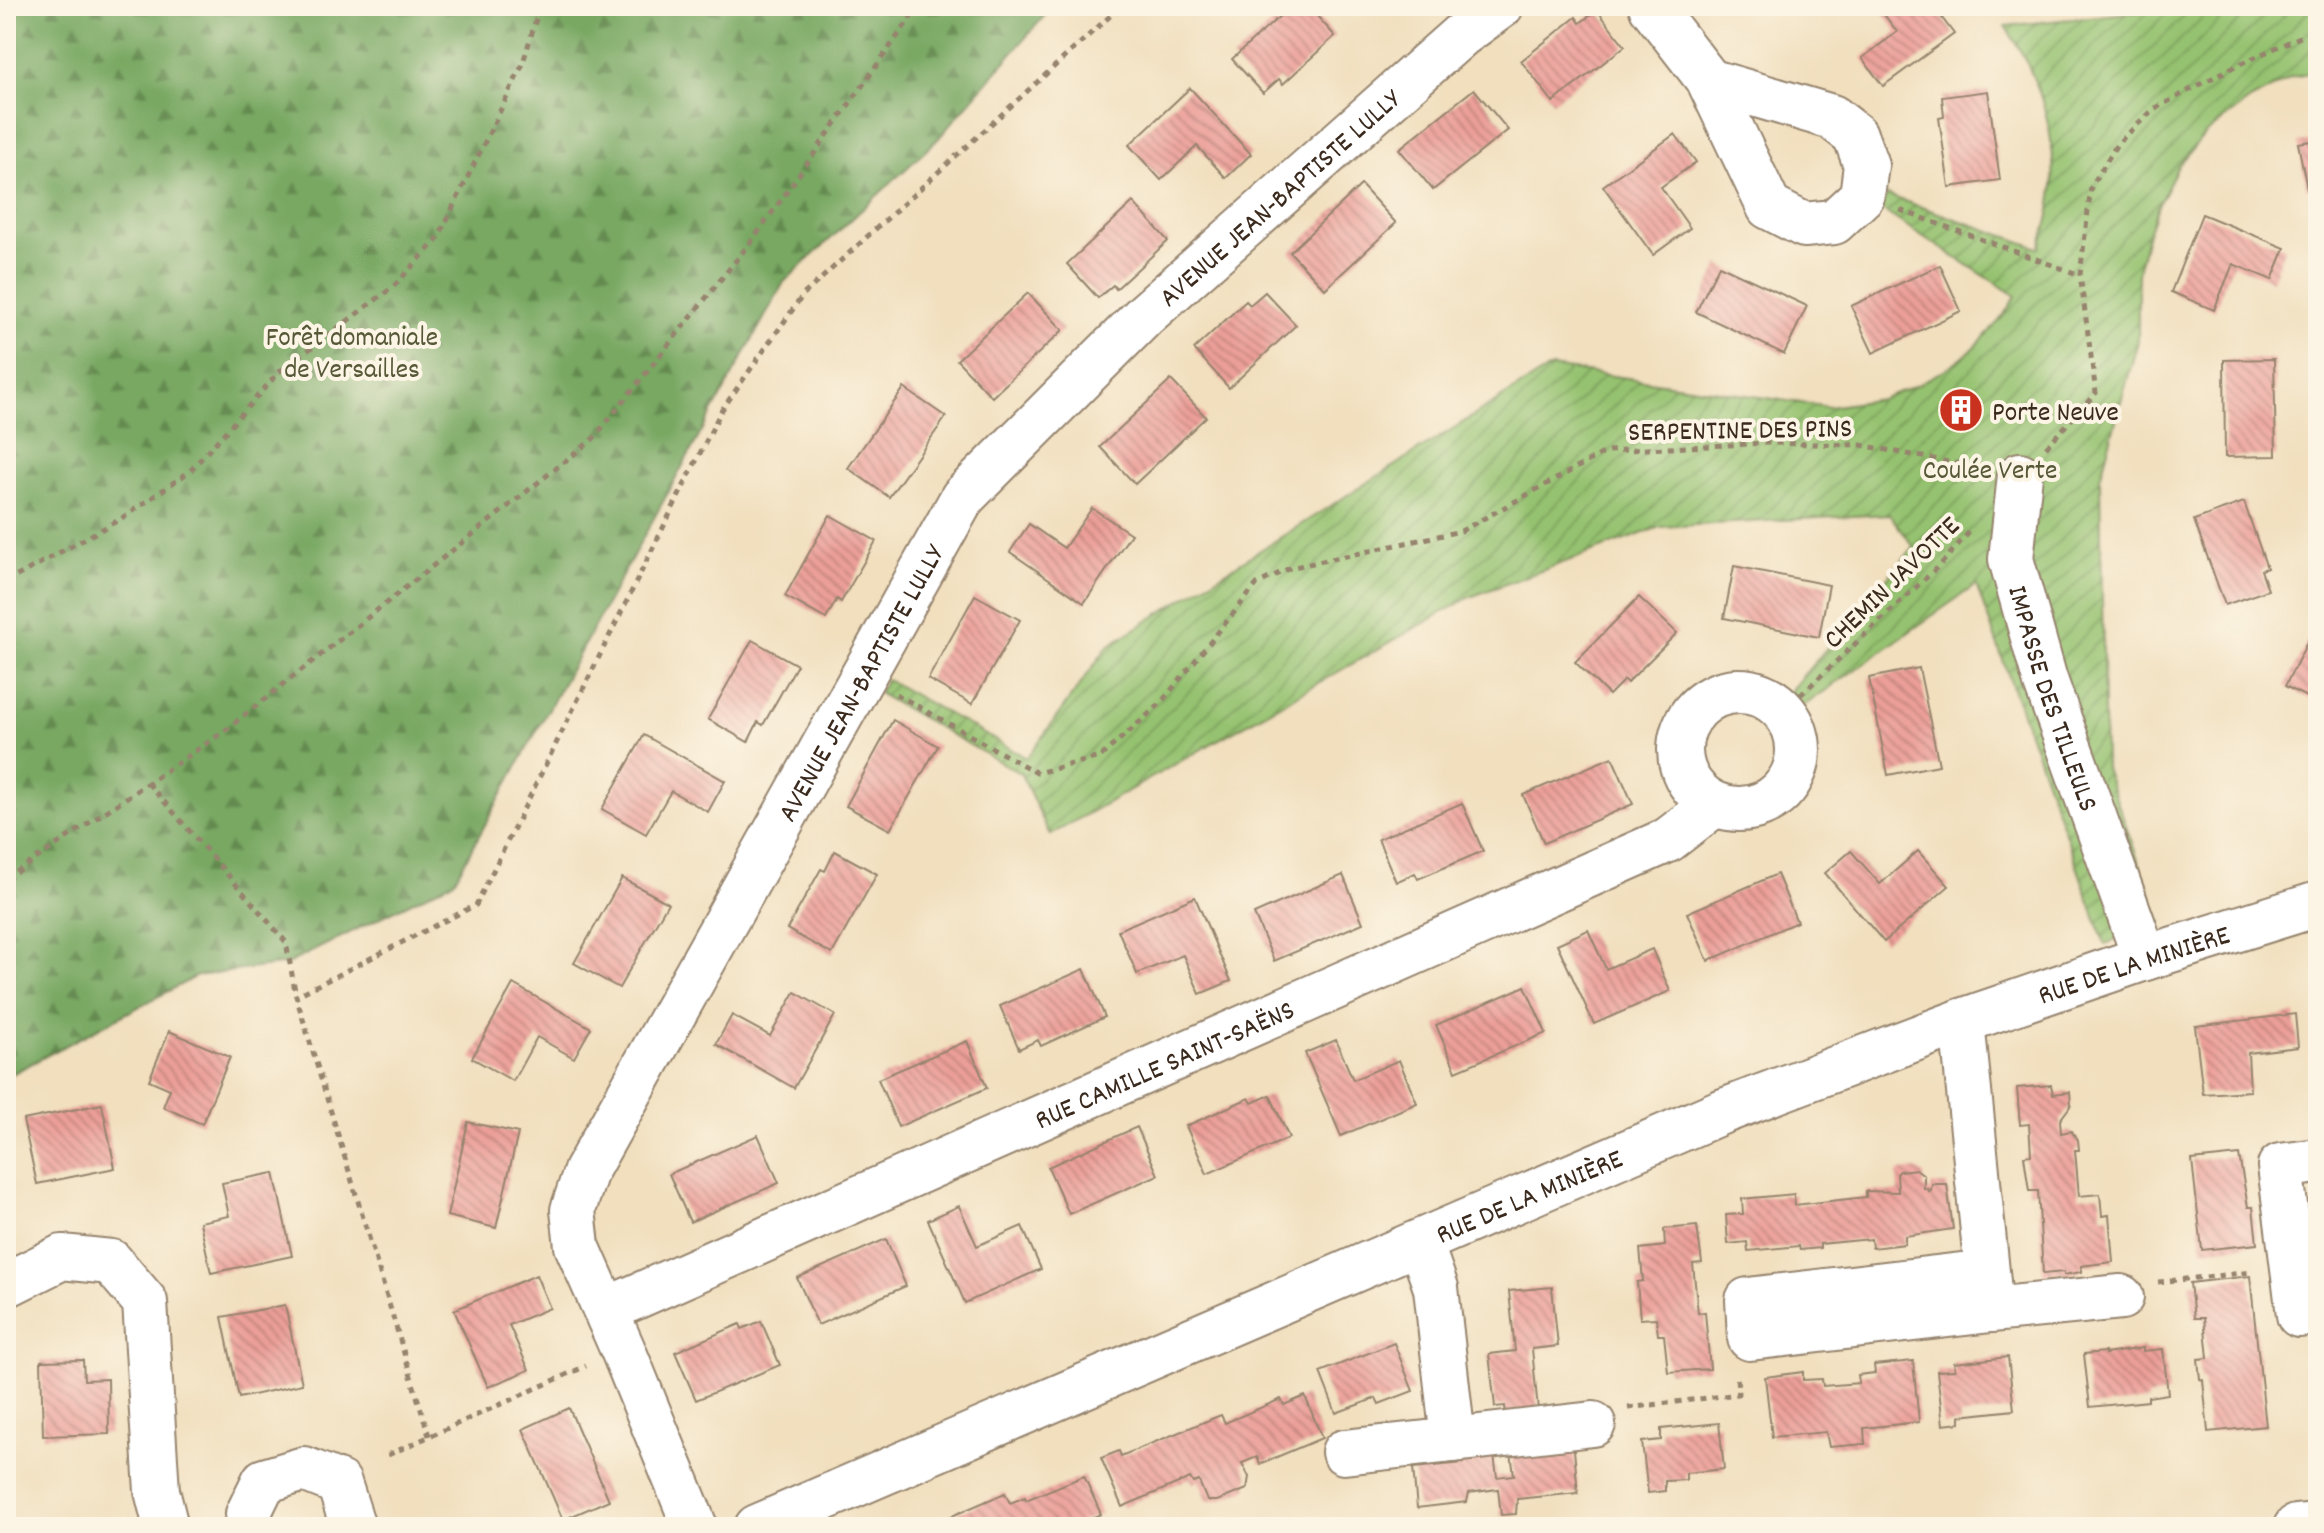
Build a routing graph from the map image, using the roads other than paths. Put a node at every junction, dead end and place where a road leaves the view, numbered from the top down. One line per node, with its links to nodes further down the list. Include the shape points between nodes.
1 (1501, 6): 14 (street, AVENUE JEAN-BAPTISTE LULLY, via 1461,35 1145,315 963,497 586,1171 573,1210 577,1246)
2 (1651, 6): 3 (street)
3 (1709, 81): 3 (street, via 1769,207 1804,225 1834,222 1862,196 1866,165 1855,135 1844,126 1832,117)
4 (2020, 475): 7 (street, IMPASSE DES TILLEULS, via 2011,559 2045,680)
5 (1715, 804): 5 (street, via 1687,778 1681,760 1686,723 1713,696 1751,692 1769,699 1794,728 1798,747 1786,785 1754,807); 14 (street, RUE CAMILLE SAINT-SAËNS, via 1654,847)
6 (2318, 904): 7 (street, RUE DE LA MINIÈRE)
7 (2145, 958): 8 (street, RUE DE LA MINIÈRE)
8 (1962, 1021): 10 (street, RUE DE LA MINIÈRE, via 1721,1112); 12 (street)
9 (2318, 1161): 15 (street, via 2280,1166 2299,1315)
10 (1420, 1242): 18 (street, via 1436,1288); 25 (street, RUE DE LA MINIÈRE)
11 (6, 1285): 21 (street, via 62,1257 111,1262 145,1302 157,1491)
12 (1989, 1291): 13 (street); 16 (street, via 1748,1300)
13 (2121, 1297)
14 (606, 1310): 24 (street, AVENUE JEAN-BAPTISTE LULLY)
15 (2318, 1312)
16 (1750, 1338)
17 (1593, 1424): 18 (street)
18 (1453, 1440): 19 (street)
19 (1344, 1452)
20 (2318, 1525): 26 (street)
21 (166, 1527)
22 (253, 1527): 23 (street, via 248,1514 264,1481 304,1469 339,1483)
23 (353, 1527)
24 (695, 1527)
25 (757, 1527)
26 (2296, 1527)

